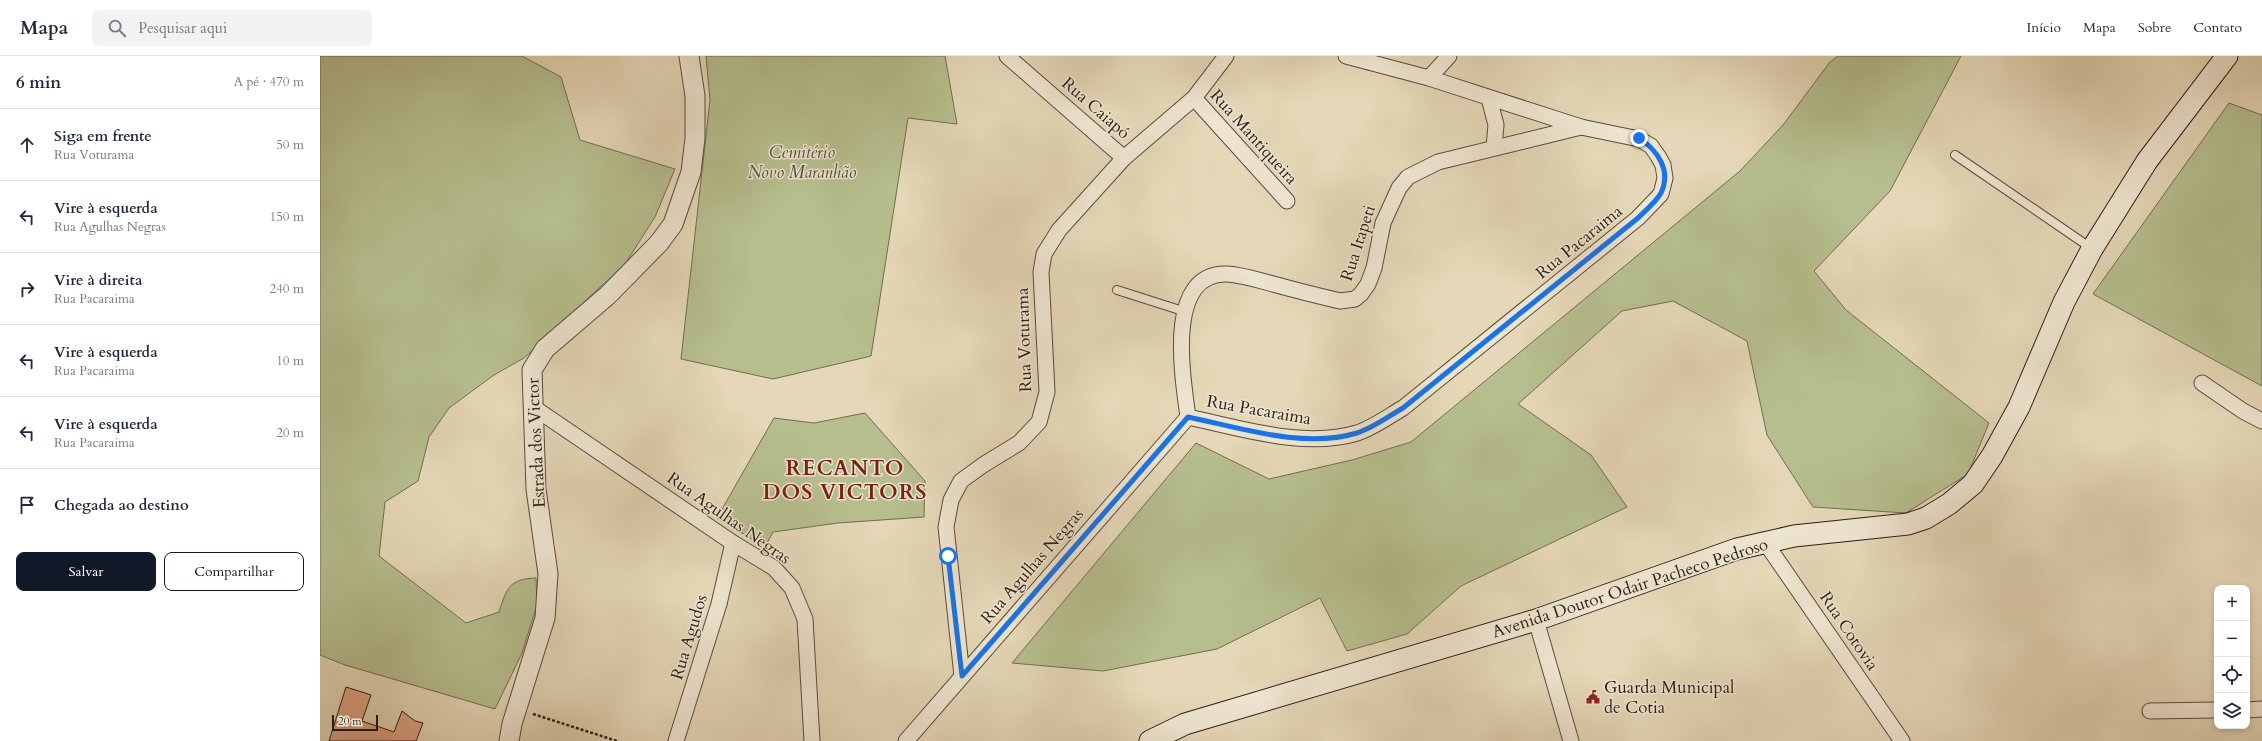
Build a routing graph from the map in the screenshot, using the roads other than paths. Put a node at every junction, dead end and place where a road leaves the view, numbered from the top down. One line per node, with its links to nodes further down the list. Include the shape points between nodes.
1 (689, 56): 19 (street, Estrada dos Victor, via 695,96 695,138 691,172 673,224 659,243 608,295 545,349 532,370)
2 (1007, 56): 13 (street, Rua Caiapó)
3 (1226, 56): 8 (street, Rua Voturama)
4 (1346, 56): 7 (street, Rua Pacaraima)
5 (1449, 56): 7 (street)
6 (2227, 56): 15 (main road, Avenida Doutor Odair Pacheco Pedroso, via 2147,161)
7 (1429, 78): 9 (street, Rua Pacaraima)
8 (1194, 98): 13 (street, Rua Voturama); 14 (street, Rua Mantiqueira)
9 (1489, 98): 10 (street, Rua Pacaraima); 11 (street, via 1496,125)
10 (1581, 127): 11 (street, Rua Itapeti); 20 (street, Rua Pacaraima, via 1639,138 1651,146 1663,165 1665,178 1661,194 1638,218 1403,408 1359,432 1319,440)
11 (1494, 148): 17 (street, Rua Itapeti, via 1438,162 1408,177 1399,188 1383,222 1374,268 1368,284 1355,299 1340,301 1226,274 1210,276 1200,282)
12 (1955, 155): 15 (lane)
13 (1124, 158): 25 (street, Rua Voturama, via 1059,230 1044,254 1041,272 1047,392 1039,422 1019,443 961,481 951,500 946,527)
14 (1287, 202)
15 (2092, 249): 22 (main road, Avenida Doutor Odair Pacheco Pedroso, via 2064,302 2019,407 1992,456 1967,489 1926,518 1908,524 1794,536)
16 (1118, 290): 17 (lane)
17 (1183, 311): 20 (street, Rua Itapeti, via 1184,384)
18 (2202, 383): 21 (street)
19 (534, 407): 23 (street, Rua Agulhas Negras); 30 (street, Estrada dos Victor, via 536,489 548,574 545,618)
20 (1188, 417): 25 (street, Rua Agulhas Negras)
21 (2262, 421)
22 (1765, 542): 24 (main road, Avenida Doutor Odair Pacheco Pedroso, via 1737,549); 36 (street, Rua Cotovia)
23 (733, 543): 31 (street, Rua Agudos, via 719,604); 32 (street, Rua Agulhas Negras, via 774,568 792,588 805,618)
24 (1536, 620): 34 (main road, Avenida Doutor Odair Pacheco Pedroso, via 1185,724); 35 (street)
25 (962, 676): 33 (street, Rua Agulhas Negras)
26 (2214, 710): 29 (street)
27 (2250, 710): 28 (street)
28 (2262, 710)
29 (2150, 711)
30 (509, 741)
31 (676, 741)
32 (812, 741)
33 (906, 741)
34 (1150, 741)
35 (1571, 741)
36 (1902, 741)

